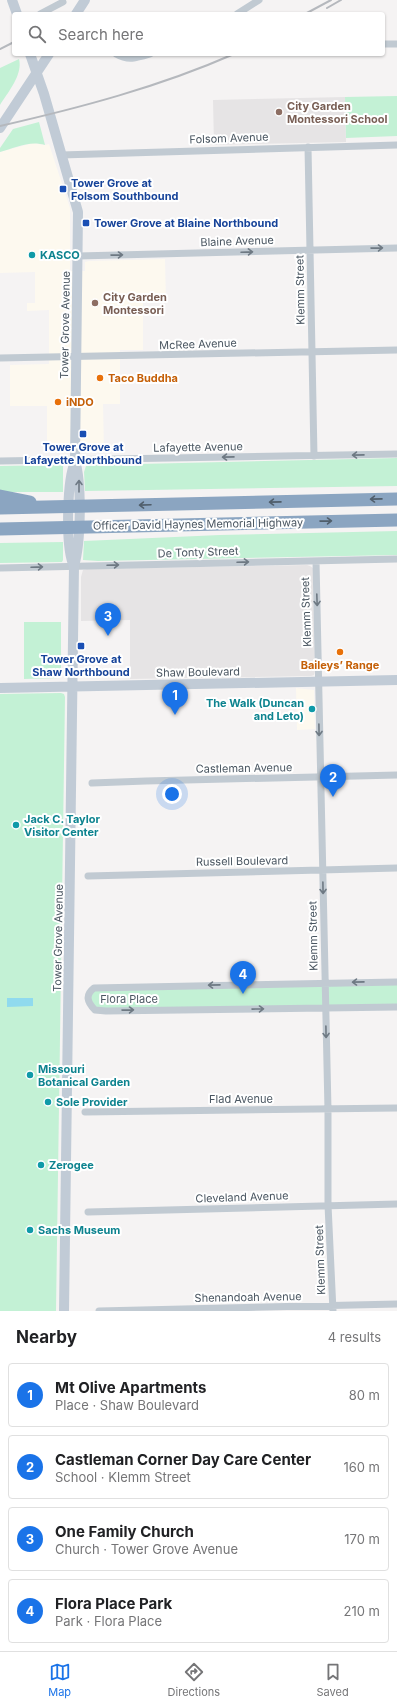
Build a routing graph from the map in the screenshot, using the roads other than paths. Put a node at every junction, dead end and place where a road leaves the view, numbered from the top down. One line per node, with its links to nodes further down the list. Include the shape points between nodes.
1 (12, 0): 5 (street)
2 (85, 0): 7 (street)
3 (259, 0): 8 (street)
4 (63, 2): 6 (street)
5 (16, 12)
6 (44, 12)
7 (79, 12)
8 (240, 12)
9 (385, 44): 10 (street)
10 (397, 44)
11 (31, 56): 15 (street, Tower Grove Avenue)
12 (48, 56): 15 (street)
13 (120, 56): 14 (street, via 136,59)
14 (144, 56)
15 (36, 74): 16 (street); 19 (street, Tower Grove Avenue)
16 (0, 128)
17 (397, 145): 18 (street, Folsom Avenue)
18 (308, 147): 19 (street, Folsom Avenue); 21 (street, Klemm Street)
19 (61, 155): 22 (street, Tower Grove Avenue, via 77,206)
20 (397, 248): 21 (street, Blaine Avenue, one-way to 20)
21 (310, 250): 22 (street, Blaine Avenue, one-way to 21); 24 (street, Klemm Street)
22 (78, 256): 25 (street, Tower Grove Avenue)
23 (397, 350): 24 (street, McRee Avenue)
24 (312, 352): 25 (street, McRee Avenue); 28 (street, Klemm Street)
25 (77, 357): 26 (street, McRee Avenue); 29 (street, Tower Grove Avenue)
26 (0, 358)
27 (397, 454): 28 (street, Lafayette Avenue, one-way to 28)
28 (314, 456): 29 (street, Lafayette Avenue, one-way to 29)
29 (75, 460): 30 (street, Lafayette Avenue); 41 (street, Tower Grove Avenue, via 78,476 78,542)
30 (0, 461)
31 (0, 496): 33 (highway)
32 (397, 499): 33 (highway, Officer David Haynes Memorial Highway, one-way to 33)
33 (43, 507): 34 (highway, Officer David Haynes Memorial Highway)
34 (0, 508)
35 (397, 520): 36 (highway, Officer David Haynes Memorial Highway, one-way to 35)
36 (43, 528): 37 (highway, Officer David Haynes Memorial Highway); 38 (highway, via 31,533)
37 (0, 529)
38 (0, 538)
39 (397, 559): 40 (street, De Tonty Street)
40 (316, 561): 41 (street, De Tonty Street, one-way to 40); 44 (street, Klemm Street, one-way to 44)
41 (74, 566): 42 (street, De Tonty Street, one-way to 41); 45 (street, Tower Grove Avenue)
42 (0, 568)
43 (397, 680): 44 (street, Shaw Boulevard)
44 (319, 682): 45 (street, Shaw Boulevard); 48 (street, Klemm Street, one-way to 48)
45 (73, 686): 46 (street, Shaw Boulevard); 65 (street, Tower Grove Avenue)
46 (0, 688)
47 (397, 775): 48 (street, Castleman Avenue)
48 (320, 777): 49 (street, Castleman Avenue); 51 (street, Klemm Street)
49 (92, 783)
50 (397, 868): 51 (street, Russell Boulevard)
51 (322, 870): 52 (street, Russell Boulevard); 54 (street, Klemm Street, one-way to 54)
52 (88, 876)
53 (397, 982): 54 (street, Flora Place, one-way to 54)
54 (325, 983): 56 (street, Klemm Street); 56 (street, Flora Place, one-way to 56, via 94,988 90,991 88,1001 95,1010 106,1011)
55 (397, 1007): 56 (street, Flora Place)
56 (326, 1008): 58 (street, Klemm Street, one-way to 58)
57 (397, 1108): 58 (street, Flad Avenue)
58 (328, 1110): 59 (street, Flad Avenue); 61 (street, Klemm Street)
59 (86, 1112)
60 (397, 1204): 61 (street, Cleveland Avenue)
61 (328, 1205): 62 (street, Cleveland Avenue); 64 (street, Klemm Street)
62 (88, 1212)
63 (397, 1304): 64 (street, Shenandoah Avenue)
64 (333, 1308): 66 (street, Shenandoah Avenue)
65 (64, 1311)
66 (99, 1311)

